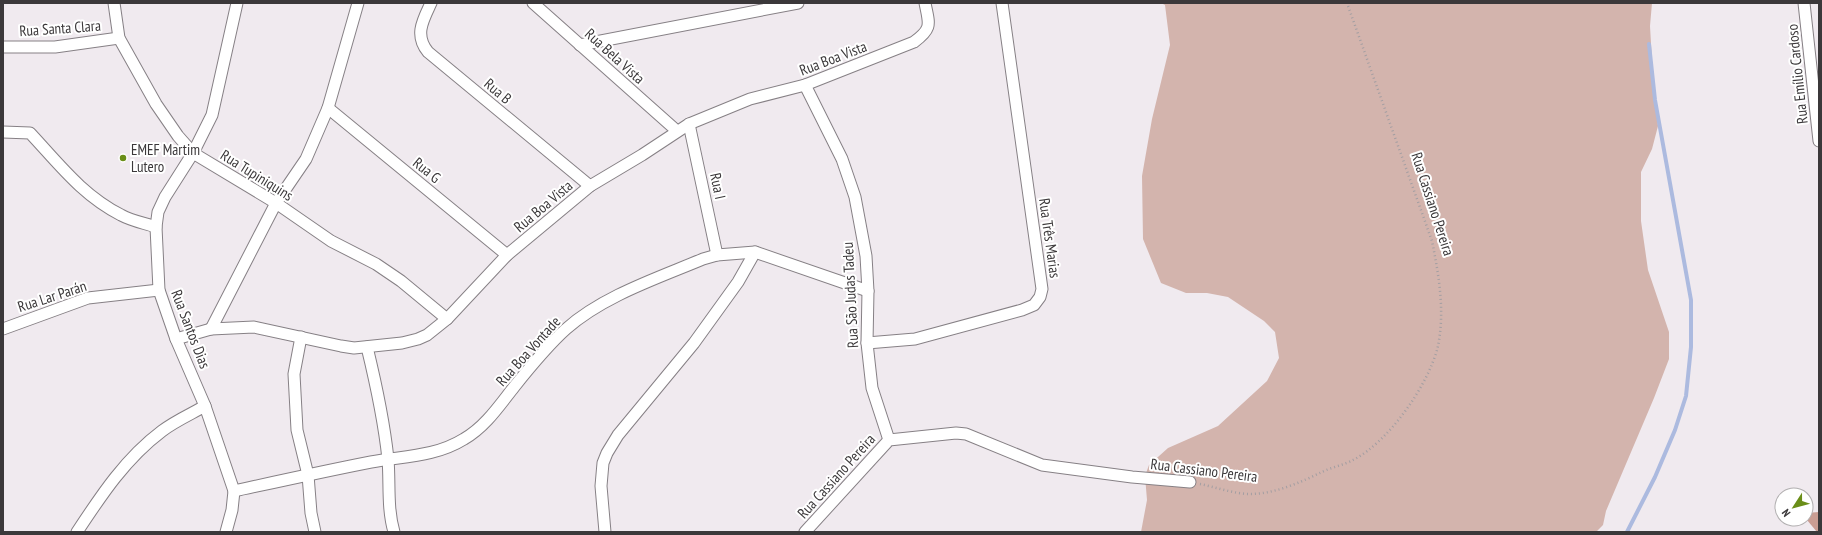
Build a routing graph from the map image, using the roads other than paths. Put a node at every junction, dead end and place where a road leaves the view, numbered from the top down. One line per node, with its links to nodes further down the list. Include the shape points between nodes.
1 (114, 3): 10 (street, Rua Tupiniquins)
2 (238, 3): 19 (street, Rua Santos Dias, via 216,105)
3 (358, 3): 14 (street)
4 (431, 3): 20 (street, Rua B, via 420,27 422,42 428,52)
5 (533, 3): 11 (street, Rua Bela Vista)
6 (798, 3): 11 (street)
7 (926, 3): 13 (street, Rua Boa Vista, via 929,26 920,38 904,48)
8 (1002, 3): 33 (street, Rua Três Marias, via 1042,289 1040,297 1034,304 1022,310 915,339)
9 (1804, 3): 18 (street, Rua Emílio Cardoso)
10 (119, 38): 12 (street, Rua Santa Clara, via 55,47); 19 (street, Rua Tupiniquins, via 156,104 178,136)
11 (580, 46): 16 (street, Rua Bela Vista)
12 (3, 47)
13 (805, 85): 15 (street, Rua Boa Vista, via 750,99); 27 (street, Rua São Judas Tadeu, via 842,160 855,197 866,256)
14 (328, 108): 21 (street, via 306,160); 24 (street, Rua G)
15 (689, 124): 16 (street, Rua Boa Vista); 25 (street, Rua I)
16 (677, 131): 20 (street, Rua Boa Vista)
17 (3, 132): 22 (street, via 30,133 67,176 88,194 121,215)
18 (1819, 141)
19 (193, 152): 21 (street, Rua Tupiniquins); 22 (street, Rua Santos Dias, via 165,196 158,212)
20 (590, 186): 24 (street, Rua Boa Vista)
21 (276, 203): 28 (street, Rua Tupiniquins, via 331,241 387,271); 30 (street)
22 (156, 227): 26 (street, Rua Santos Dias)
23 (755, 252): 25 (street, Rua Boa Vontade); 27 (street, Rua Boa Vontade); 45 (street, via 738,282 694,343 618,435 608,453 603,463 601,486)
24 (507, 255): 28 (street, Rua Boa Vista)
25 (717, 255): 37 (street, Rua Boa Vontade, via 602,304 578,320 566,329 526,372 495,411 465,439 439,451)
26 (159, 290): 29 (street, Rua Lar Parán, via 88,298); 32 (street, Rua Santos Dias)
27 (868, 291): 33 (street, Rua São Judas Tadeu)
28 (447, 318): 34 (street, Rua Boa Vista, via 434,330 418,339)
29 (3, 329)
30 (211, 329): 31 (street, Rua Boa Vista, via 262,327); 32 (street, Rua Boa Vista)
31 (301, 337): 34 (street, Rua Boa Vista, via 341,346); 38 (street, via 294,374 297,430)
32 (176, 339): 35 (street, Rua Santos Dias)
33 (867, 343): 36 (street, Rua São Judas Tadeu, via 872,388)
34 (367, 347): 37 (street, via 380,399)
35 (205, 406): 40 (street, Rua Santos Dias); 41 (street, via 164,430 126,463)
36 (889, 440): 39 (street, Rua Cassiano Pereira, via 966,434 1042,465); 46 (street, Rua Cassiano Pereira)
37 (388, 460): 38 (street, Rua Boa Vontade); 44 (street, via 389,516)
38 (308, 476): 40 (street, Rua Boa Vontade); 43 (street, via 310,513)
39 (1190, 482)
40 (234, 491): 42 (street, Rua Santos Dias)
41 (77, 532)
42 (226, 532)
43 (315, 532)
44 (394, 532)
45 (605, 532)
46 (805, 532)

